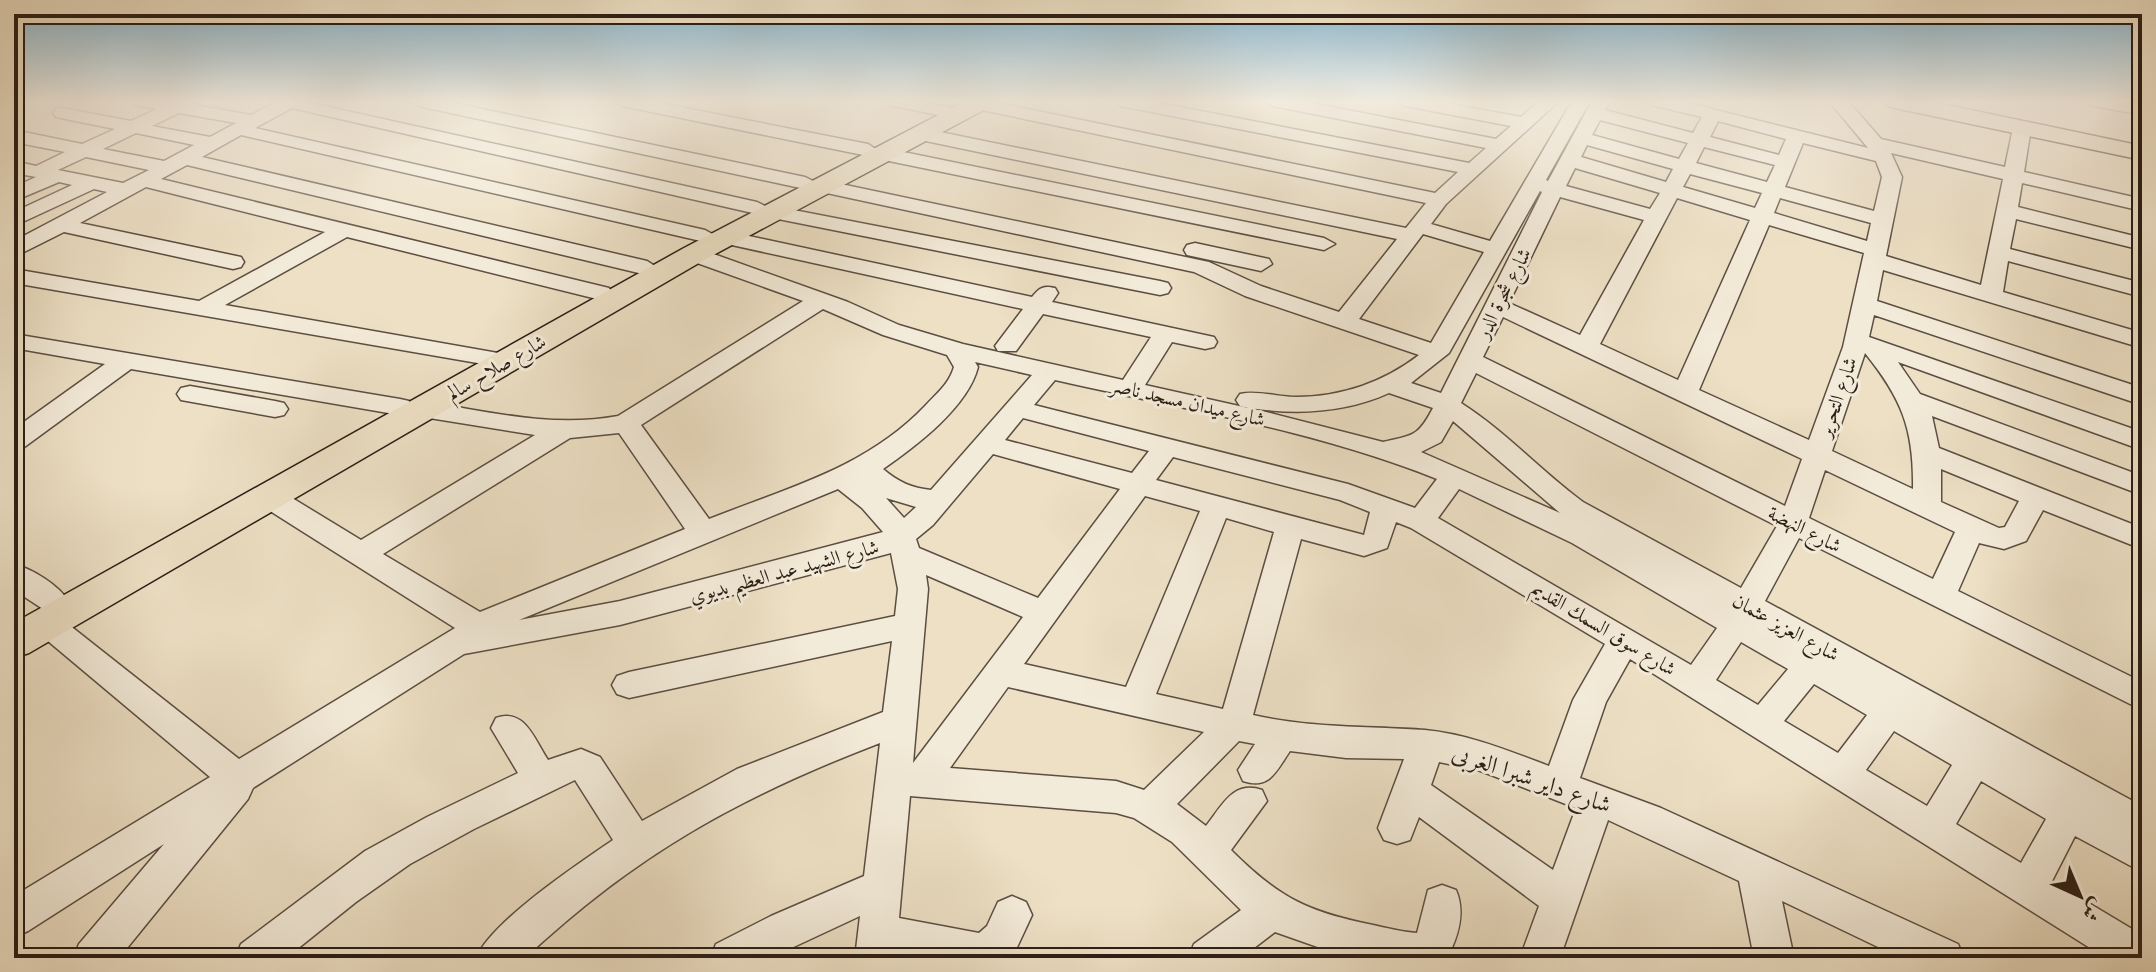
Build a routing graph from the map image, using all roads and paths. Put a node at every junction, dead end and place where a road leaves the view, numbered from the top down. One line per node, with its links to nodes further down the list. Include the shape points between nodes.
1 (64, 146): 24 (street)
2 (93, 146): 24 (street)
3 (210, 146): 30 (street)
4 (329, 146): 54 (street)
5 (489, 146): 44 (street)
6 (645, 146): 35 (street)
7 (848, 146): 26 (street)
8 (886, 146): 26 (main road, شارع صلاح سالم)
9 (1083, 146): 52 (street)
10 (1097, 146): 51 (street)
11 (1208, 146): 42 (street)
12 (1354, 146): 32 (street)
13 (1497, 146): 32 (street)
14 (1563, 146): 38 (street, شارع شجرة الدر)
15 (1576, 146): 28 (street, شارع شجرة الدر)
16 (1612, 146): 31 (street)
17 (1694, 146): 31 (street)
18 (1726, 146): 29 (street)
19 (1792, 146): 29 (street)
20 (1854, 146): 25 (street)
21 (1876, 146): 25 (street)
22 (2017, 146): 34 (street)
23 (2118, 146): 27 (main road)
24 (84, 151): 30 (street); 33 (street)
25 (1880, 151): 34 (street); 49 (street, شارع التحرير, via 1892,177)
26 (876, 152): 35 (main road, شارع صلاح سالم); 56 (street)
27 (2142, 153)
28 (1569, 160): 38 (street, شارع شجرة الدر); 39 (street)
29 (1785, 162): 40 (street)
30 (178, 163): 37 (street); 64 (street)
31 (1684, 166): 39 (street); 40 (street)
32 (1471, 169): 42 (street)
33 (29, 171): 36 (street); 41 (street)
34 (2011, 175): 43 (street); 45 (street)
35 (823, 182): 44 (main road, شارع صلاح سالم); 55 (street); 63 (street)
36 (92, 183): 37 (street); 48 (street)
37 (136, 186): 50 (street); 53 (street)
38 (1544, 186): 46 (street); 58 (street, شارع شجرة الدر); 74 (street, شارع شجرة الدر)
39 (1670, 190): 46 (street); 47 (street)
40 (1773, 190): 47 (street); 49 (street)
41 (14, 195)
42 (1439, 200): 51 (street)
43 (2142, 205)
44 (765, 210): 54 (main road, شارع صلاح سالم); 65 (street)
45 (2005, 210): 57 (street); 60 (street)
46 (1655, 217): 83 (street)
47 (1762, 217): 61 (street); 93 (street)
48 (14, 220)
49 (1883, 220): 61 (street, شارع التحرير)
50 (61, 225): 59 (street); 62 (street)
51 (1416, 227): 52 (street); 58 (street); 76 (street)
52 (1376, 228): 56 (street)
53 (344, 230): 70 (street); 75 (street)
54 (708, 242): 64 (main road, شارع صلاح سالم); 72 (street, شارع ميدان مسجد ناصر); 73 (street); 98 (main road, شارع صلاح سالم)
55 (1087, 242): 65 (street); 67 (street)
56 (1324, 244): 63 (street)
57 (2142, 244)
58 (1496, 249): 84 (street, شارع شجرة الدر)
59 (14, 250)
60 (1998, 252): 69 (street); 71 (street)
61 (1875, 255): 71 (street); 77 (street, شارع التحرير)
62 (233, 262)
63 (1261, 264): 67 (street)
64 (647, 268): 70 (main road, شارع صلاح سالم)
65 (1066, 269): 68 (street); 73 (street)
66 (14, 276): 75 (street)
67 (1223, 276): 76 (street)
68 (1160, 288)
69 (2142, 290)
70 (601, 293): 85 (main road, شارع صلاح سالم)
71 (1991, 295): 79 (street)
72 (831, 303): 82 (street, شارع ميدان مسجد ناصر); 88 (street, شارع ميدان مسجد ناصر); 99 (street)
73 (1038, 306): 78 (street); 82 (street)
74 (1498, 306): 83 (street); 87 (street, شارع شجرة الدر)
75 (203, 308): 85 (street)
76 (1343, 323): 84 (street)
77 (1864, 325): 94 (street); 96 (street); 101 (street); 107 (street, شارع التحرير)
78 (1165, 334): 80 (street); 89 (street)
79 (2142, 341)
80 (1205, 342)
81 (18, 345): 86 (street)
82 (1007, 346): 89 (street, شارع ميدان مسجد ناصر)
83 (1586, 347): 93 (street)
84 (1437, 353): 90 (street, شارع شجرة الدر)
85 (489, 358): 98 (main road, شارع صلاح سالم)
86 (127, 360): 95 (street); 102 (street)
87 (1469, 360): 97 (street, شارع شجرة الدر); 121 (street, شارع النهضة)
88 (961, 362): 91 (street, شارع ميدان مسجد ناصر); 109 (street, شارع الشهيد عبد العظيم بديوي, via 956,390 911,437)
89 (1133, 382): 90 (street, شارع ميدان مسجد ناصر, via 1289,404 1347,399); 91 (street, شارع ميدان مسجد ناصر); 105 (street, شارع ميدان مسجد ناصر)
90 (1382, 389): 97 (street, via 1421,391); 105 (street, via 1366,399 1359,416 1362,435)
91 (1033, 390): 103 (street, شارع الشهيد عبد العظيم بديوي); 104 (street, شارع سوق السمك القديم)
92 (190, 394): 95 (street)
93 (1685, 394): 107 (street)
94 (2142, 397)
95 (268, 400): 98 (street)
96 (1913, 400): 106 (street); 112 (street)
97 (1447, 405): 105 (street, شارع شجرة الدر, via 1427,441 1410,447); 108 (street, شارع العزيز عثمان)
98 (411, 408): 100 (street); 114 (main road, شارع صلاح سالم); 132 (main road, شارع صلاح سالم)
99 (626, 423): 100 (street); 124 (street)
100 (563, 430): 127 (street)
101 (2142, 441)
102 (14, 442)
103 (989, 444): 111 (street); 115 (street, شارع الشهيد عبد العظيم بديوي)
104 (1166, 447): 111 (street); 116 (street, شارع سوق السمك القديم)
105 (1373, 447): 110 (street, شارع ميدان مسجد ناصر)
106 (1928, 454): 113 (street); 118 (street)
107 (1817, 456): 118 (street); 121 (street, شارع التحرير)
108 (1512, 457): 110 (street, via 1481,463); 131 (street, شارع العزيز عثمان, via 1573,509)
109 (854, 472): 115 (street, via 901,495); 124 (street, شارع الشهيد عبد العظيم بديوي); 126 (street)
110 (1462, 478): 119 (street, شارع ميدان مسجد ناصر); 120 (street)
111 (1138, 485): 117 (street); 130 (street)
112 (2142, 486)
113 (2036, 496): 123 (street, via 2012,538); 125 (street)
114 (269, 497): 127 (street); 132 (main road, شارع صلاح سالم)
115 (939, 500): 126 (street, شارع الشهيد عبد العظيم بديوي)
116 (1386, 506): 120 (street, شارع سوق السمك القديم); 122 (street, via 1380,536 1371,545)
117 (1216, 507): 122 (street); 143 (street)
118 (1927, 507): 123 (street)
119 (1532, 510): 131 (street, شارع العزيز عثمان)
120 (1421, 521): 135 (street, شارع سوق السمك القديم)
121 (1793, 523): 129 (street, شارع النهضة); 131 (street, شارع التحرير)
122 (1290, 527): 147 (street, via 1242,704)
123 (1971, 529): 129 (street)
124 (702, 531): 134 (street, شارع الشهيد عبد العظيم بديوي, via 529,601)
125 (2142, 539)
126 (905, 545): 130 (street); 133 (street, via 913,589); 137 (street, شارع الشهيد عبد العظيم بديوي, via 883,545 564,626)
127 (360, 554): 134 (street)
128 (14, 575): 132 (street)
129 (1941, 596): 142 (street, شارع النهضة)
130 (1043, 613): 139 (street)
131 (1741, 615): 138 (street, شارع العزيز عثمان); 140 (street, شارع التحرير); 161 (street, شارع العزيز عثمان)
132 (38, 616): 136 (main road, شارع صلاح سالم); 152 (street)
133 (908, 625): 141 (street); 145 (street)
134 (479, 627): 137 (street, شارع الشهيد عبد العظيم بديوي)
135 (1624, 640): 140 (street, شارع سوق السمك القديم); 156 (street, via 1590,700)
136 (14, 642)
137 (449, 645): 152 (street, شارع الشهيد عبد العظيم بديوي)
138 (1809, 666): 144 (street, شارع العزيز عثمان); 146 (street)
139 (1000, 672): 143 (street, شارع داير شبرا الغربى); 155 (street)
140 (1696, 684): 146 (street, شارع سوق السمك القديم)
141 (629, 685)
142 (2142, 697)
143 (1136, 703): 147 (street, شارع داير شبرا الغربى)
144 (1889, 711): 151 (street, شارع العزيز عثمان); 153 (street)
145 (899, 721): 155 (street); 164 (street, via 763,774)
146 (1762, 724): 153 (street, شارع سوق السمك القديم)
147 (1231, 726): 149 (street, شارع داير شبرا الغربى); 159 (street)
148 (508, 728): 154 (street)
149 (1281, 736): 150 (street, شارع داير شبرا الغربى); 165 (street)
150 (1427, 745): 156 (street, شارع داير شبرا الغربى, via 1481,756); 157 (street)
151 (1974, 760): 160 (street, شارع العزيز عثمان); 163 (street)
152 (243, 774): 174 (street, شارع الشهيد عبد العظيم بديوي); 178 (street)
153 (1842, 774): 163 (street, شارع سوق السمك القديم)
154 (541, 780): 164 (street, via 581,764); 179 (street, via 395,854)
155 (906, 780): 159 (street, via 1116,797); 168 (street)
156 (1560, 785): 158 (street, شارع داير شبرا الغربى)
157 (1411, 791): 162 (street); 170 (street)
158 (1598, 798): 167 (street, شارع داير شبرا الغربى); 170 (street)
159 (1151, 806): 165 (street)
160 (2068, 813): 166 (street, شارع العزيز عثمان); 169 (street)
161 (2142, 825)
162 (1397, 828)
163 (1933, 830): 169 (street, شارع سوق السمك القديم)
164 (637, 844): 180 (street, via 582,883)
165 (1209, 850): 172 (street)
166 (2142, 855)
167 (1756, 868): 183 (street); 184 (street, شارع داير شبرا الغربى)
168 (882, 887): 175 (street); 181 (street)
169 (2028, 888): 176 (street, شارع سوق السمك القديم)
170 (1563, 900): 182 (street)
171 (1442, 903): 172 (street, via 1436,941 1422,954 1310,929)
172 (1273, 910): 177 (street)
173 (1012, 915): 175 (street, via 997,947 989,952)
174 (14, 918)
175 (876, 946)
176 (2139, 946)
177 (1225, 954)
178 (93, 958)
179 (255, 958)
180 (496, 958)
181 (730, 958)
182 (1540, 958)
183 (1774, 958)
184 (1944, 958)

